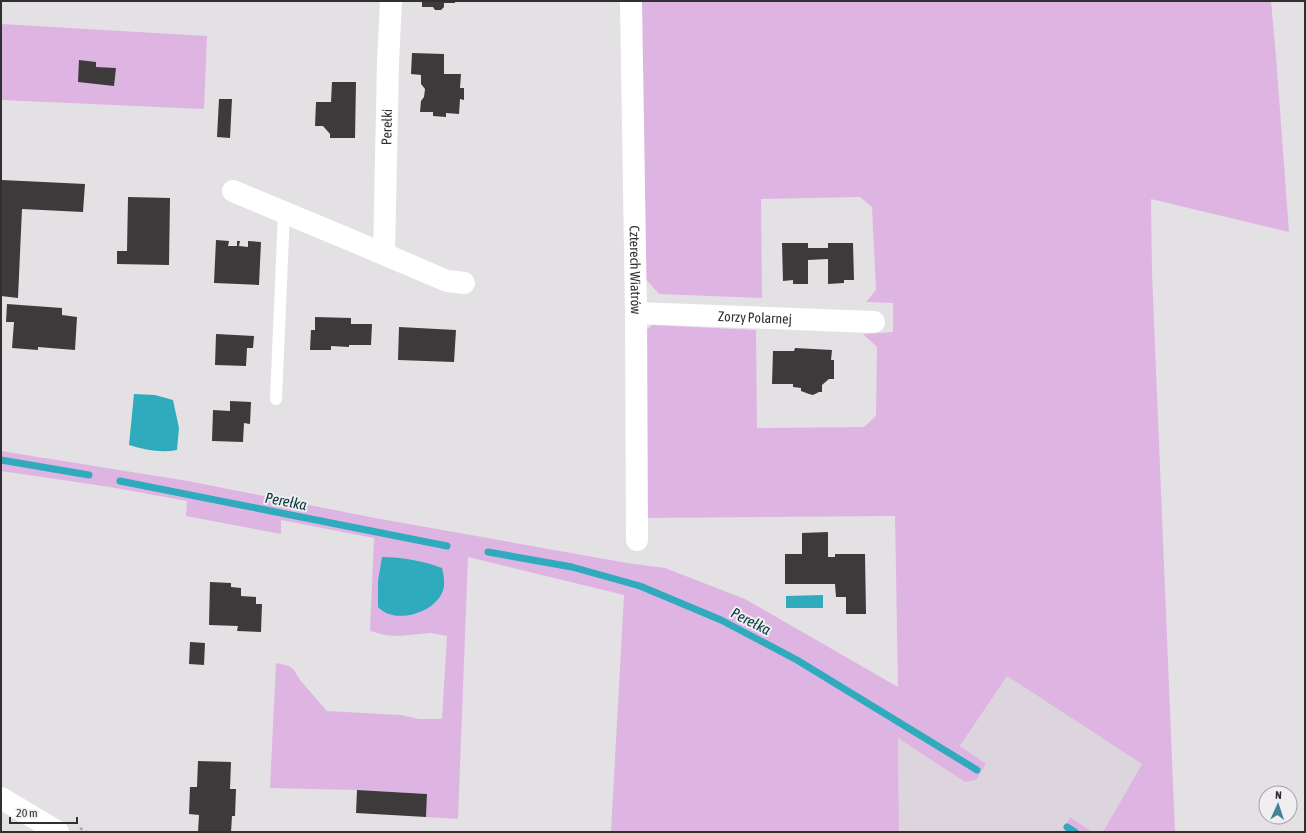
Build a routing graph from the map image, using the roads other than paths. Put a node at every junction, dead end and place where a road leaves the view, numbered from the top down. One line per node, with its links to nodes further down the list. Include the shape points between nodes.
1 (390, 1): 5 (street, Perełki)
2 (631, 1): 7 (street, Czterech Wiatrów)
3 (233, 191): 4 (street)
4 (284, 213): 5 (street); 9 (lane)
5 (384, 254): 6 (street, via 448,281)
6 (464, 283)
7 (636, 312): 8 (street, Zorzy Polarnej); 10 (street, Czterech Wiatrów)
8 (874, 322)
9 (276, 399)
10 (637, 540)
11 (1, 798): 12 (street)
12 (58, 832)

